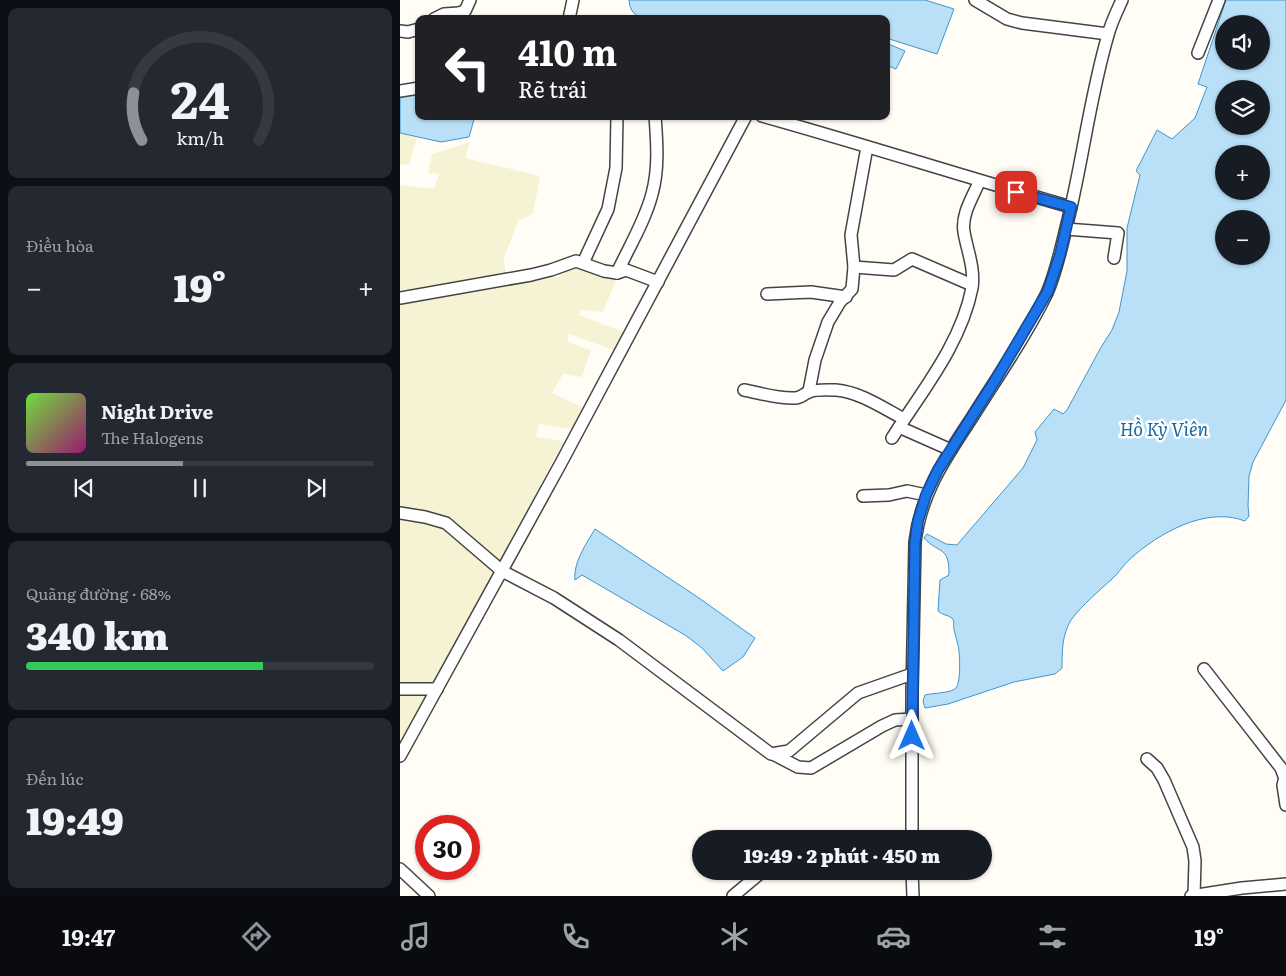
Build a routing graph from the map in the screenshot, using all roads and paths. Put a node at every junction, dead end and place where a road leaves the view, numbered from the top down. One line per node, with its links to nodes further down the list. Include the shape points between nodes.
1 (470, 0): 7 (street)
2 (573, 0): 8 (street)
3 (975, 0): 11 (street, via 1022,24)
4 (1122, 0): 11 (street)
5 (1219, 0): 12 (street)
6 (442, 15): 7 (street)
7 (463, 15)
8 (570, 15)
9 (415, 30): 10 (street)
10 (400, 31)
11 (1108, 34): 21 (street)
12 (1198, 53)
13 (415, 89): 14 (street)
14 (400, 91)
15 (618, 120): 24 (street, via 616,168 608,209)
16 (655, 120): 26 (street, via 653,192)
17 (744, 120): 27 (street)
18 (776, 120): 19 (street)
19 (867, 147): 20 (street); 25 (street, via 850,235)
20 (979, 182): 21 (street); 28 (street, via 964,222 972,264)
21 (1071, 207): 22 (street)
22 (1066, 228): 23 (street, via 1118,233); 36 (street, via 1048,291)
23 (1114, 258)
24 (583, 263): 26 (street); 31 (street, via 576,261 531,275)
25 (854, 267): 28 (street, via 894,270 912,259); 30 (street, via 852,289)
26 (617, 273): 27 (street, via 626,270)
27 (658, 282): 40 (street)
28 (972, 285): 34 (street, via 961,326)
29 (767, 294): 30 (street, via 811,292)
30 (846, 297): 33 (street, via 828,322)
31 (400, 298)
32 (744, 390): 33 (street, via 783,398 799,398)
33 (809, 391): 34 (street, via 847,392 868,400)
34 (901, 423): 35 (street); 36 (street)
35 (892, 438)
36 (951, 450): 37 (street)
37 (926, 495): 38 (street, via 907,491); 42 (street, via 915,542)
38 (863, 496)
39 (400, 513): 40 (street, via 446,523)
40 (502, 572): 44 (street); 46 (street, via 554,598 619,640)
41 (1204, 669): 49 (street)
42 (912, 674): 45 (street); 46 (street, via 858,693 789,751)
43 (400, 689): 44 (street)
44 (437, 689): 47 (street)
45 (912, 719): 46 (street, via 896,720 882,726 811,768 798,767); 51 (street)
46 (771, 754)
47 (400, 756)
48 (1147, 759): 59 (street, via 1164,780 1193,847)
49 (1285, 775): 50 (street, via 1282,785)
50 (1286, 805)
51 (912, 830)
52 (400, 869): 56 (street)
53 (752, 880): 57 (street)
54 (912, 880): 58 (street)
55 (1286, 884): 59 (street)
56 (429, 896)
57 (733, 896)
58 (913, 896)
59 (1192, 896)

